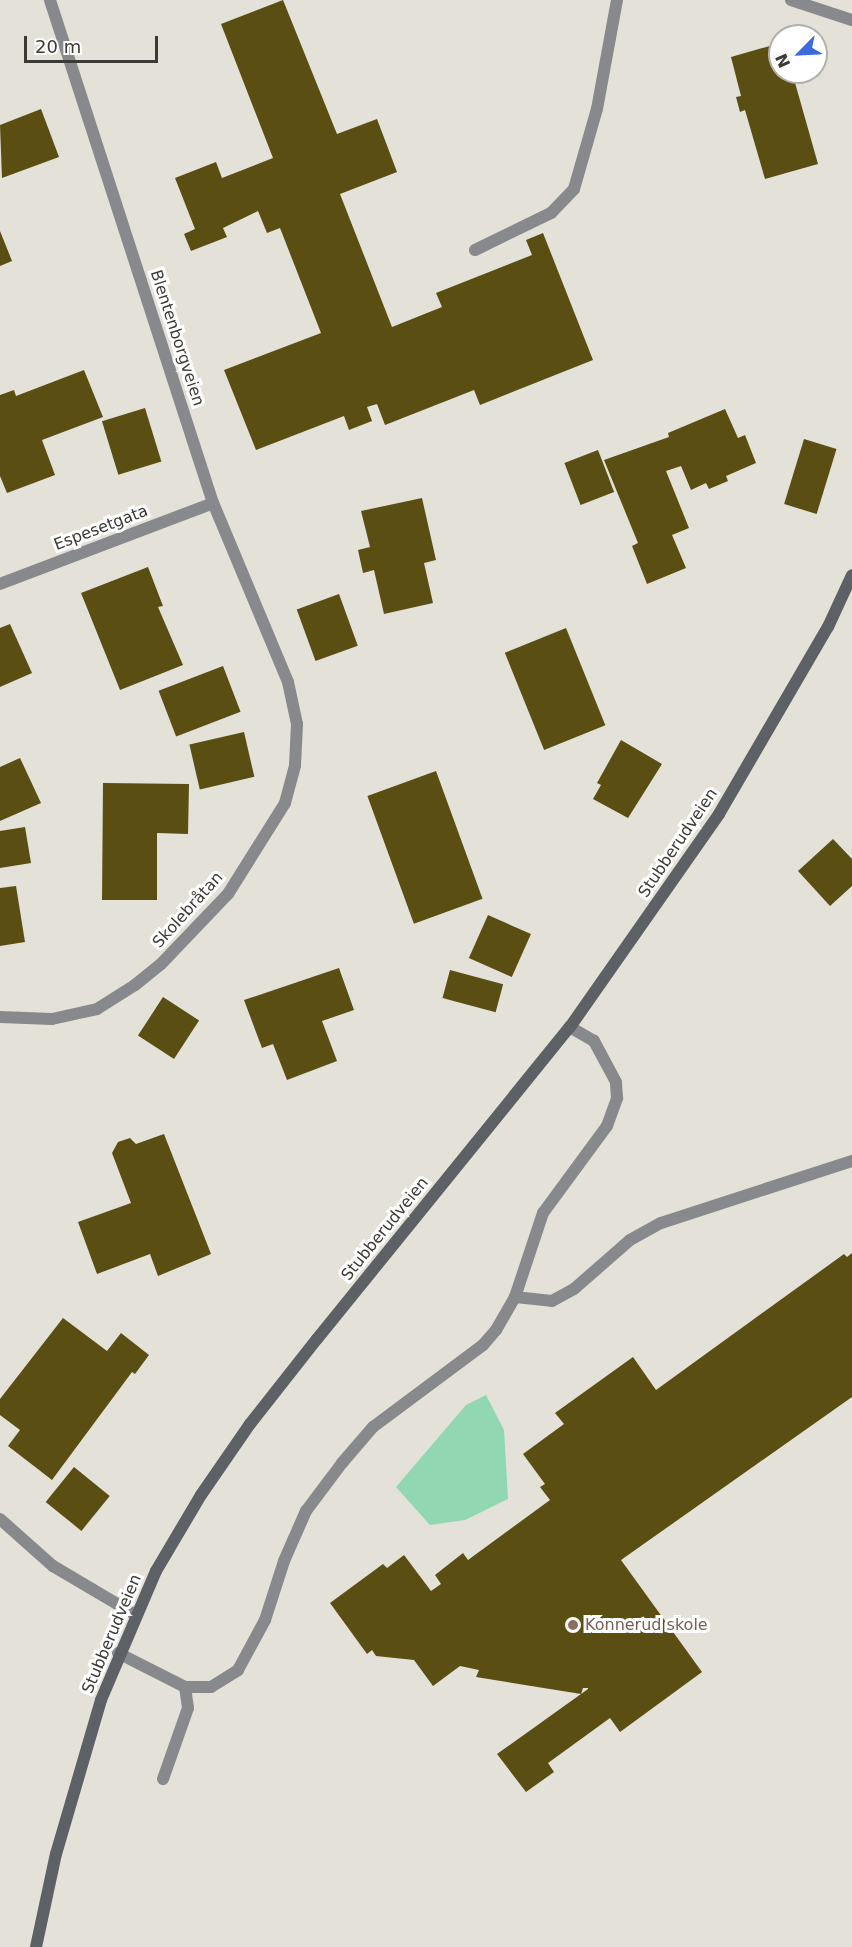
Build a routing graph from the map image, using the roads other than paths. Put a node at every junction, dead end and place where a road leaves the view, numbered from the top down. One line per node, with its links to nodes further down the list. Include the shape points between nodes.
1 (50, 0): 6 (street, Blentenborgveien)
2 (617, 0): 5 (street, via 597,109 574,189 551,213)
3 (791, 0): 4 (street)
4 (852, 20)
5 (475, 250)
6 (213, 502): 8 (street, Espesetgata); 9 (street, Blentenborgveien)
7 (852, 575): 11 (main road, Stubberudveien, via 817,648 719,814)
8 (0, 584)
9 (288, 682): 10 (street, Skolebråtan, via 297,724 295,765 285,803 228,894 161,964 97,1009 52,1019)
10 (0, 1017)
11 (570, 1027): 13 (street, via 594,1041 616,1082 617,1098 607,1126 543,1213); 15 (main road, Stubberudveien, via 250,1424 201,1495)
12 (852, 1161): 13 (street, via 661,1223 630,1240 574,1289 552,1300)
13 (515, 1297): 17 (street, via 483,1345 373,1426 342,1463 306,1512 284,1561 265,1620 238,1670 211,1687)
14 (0, 1519): 15 (street, via 53,1566)
15 (135, 1615): 16 (main road, Stubberudveien)
16 (118, 1653): 17 (street); 19 (main road, Stubberudveien, via 76,1776)
17 (185, 1687): 18 (street, via 188,1708)
18 (163, 1779)
19 (36, 1947)

